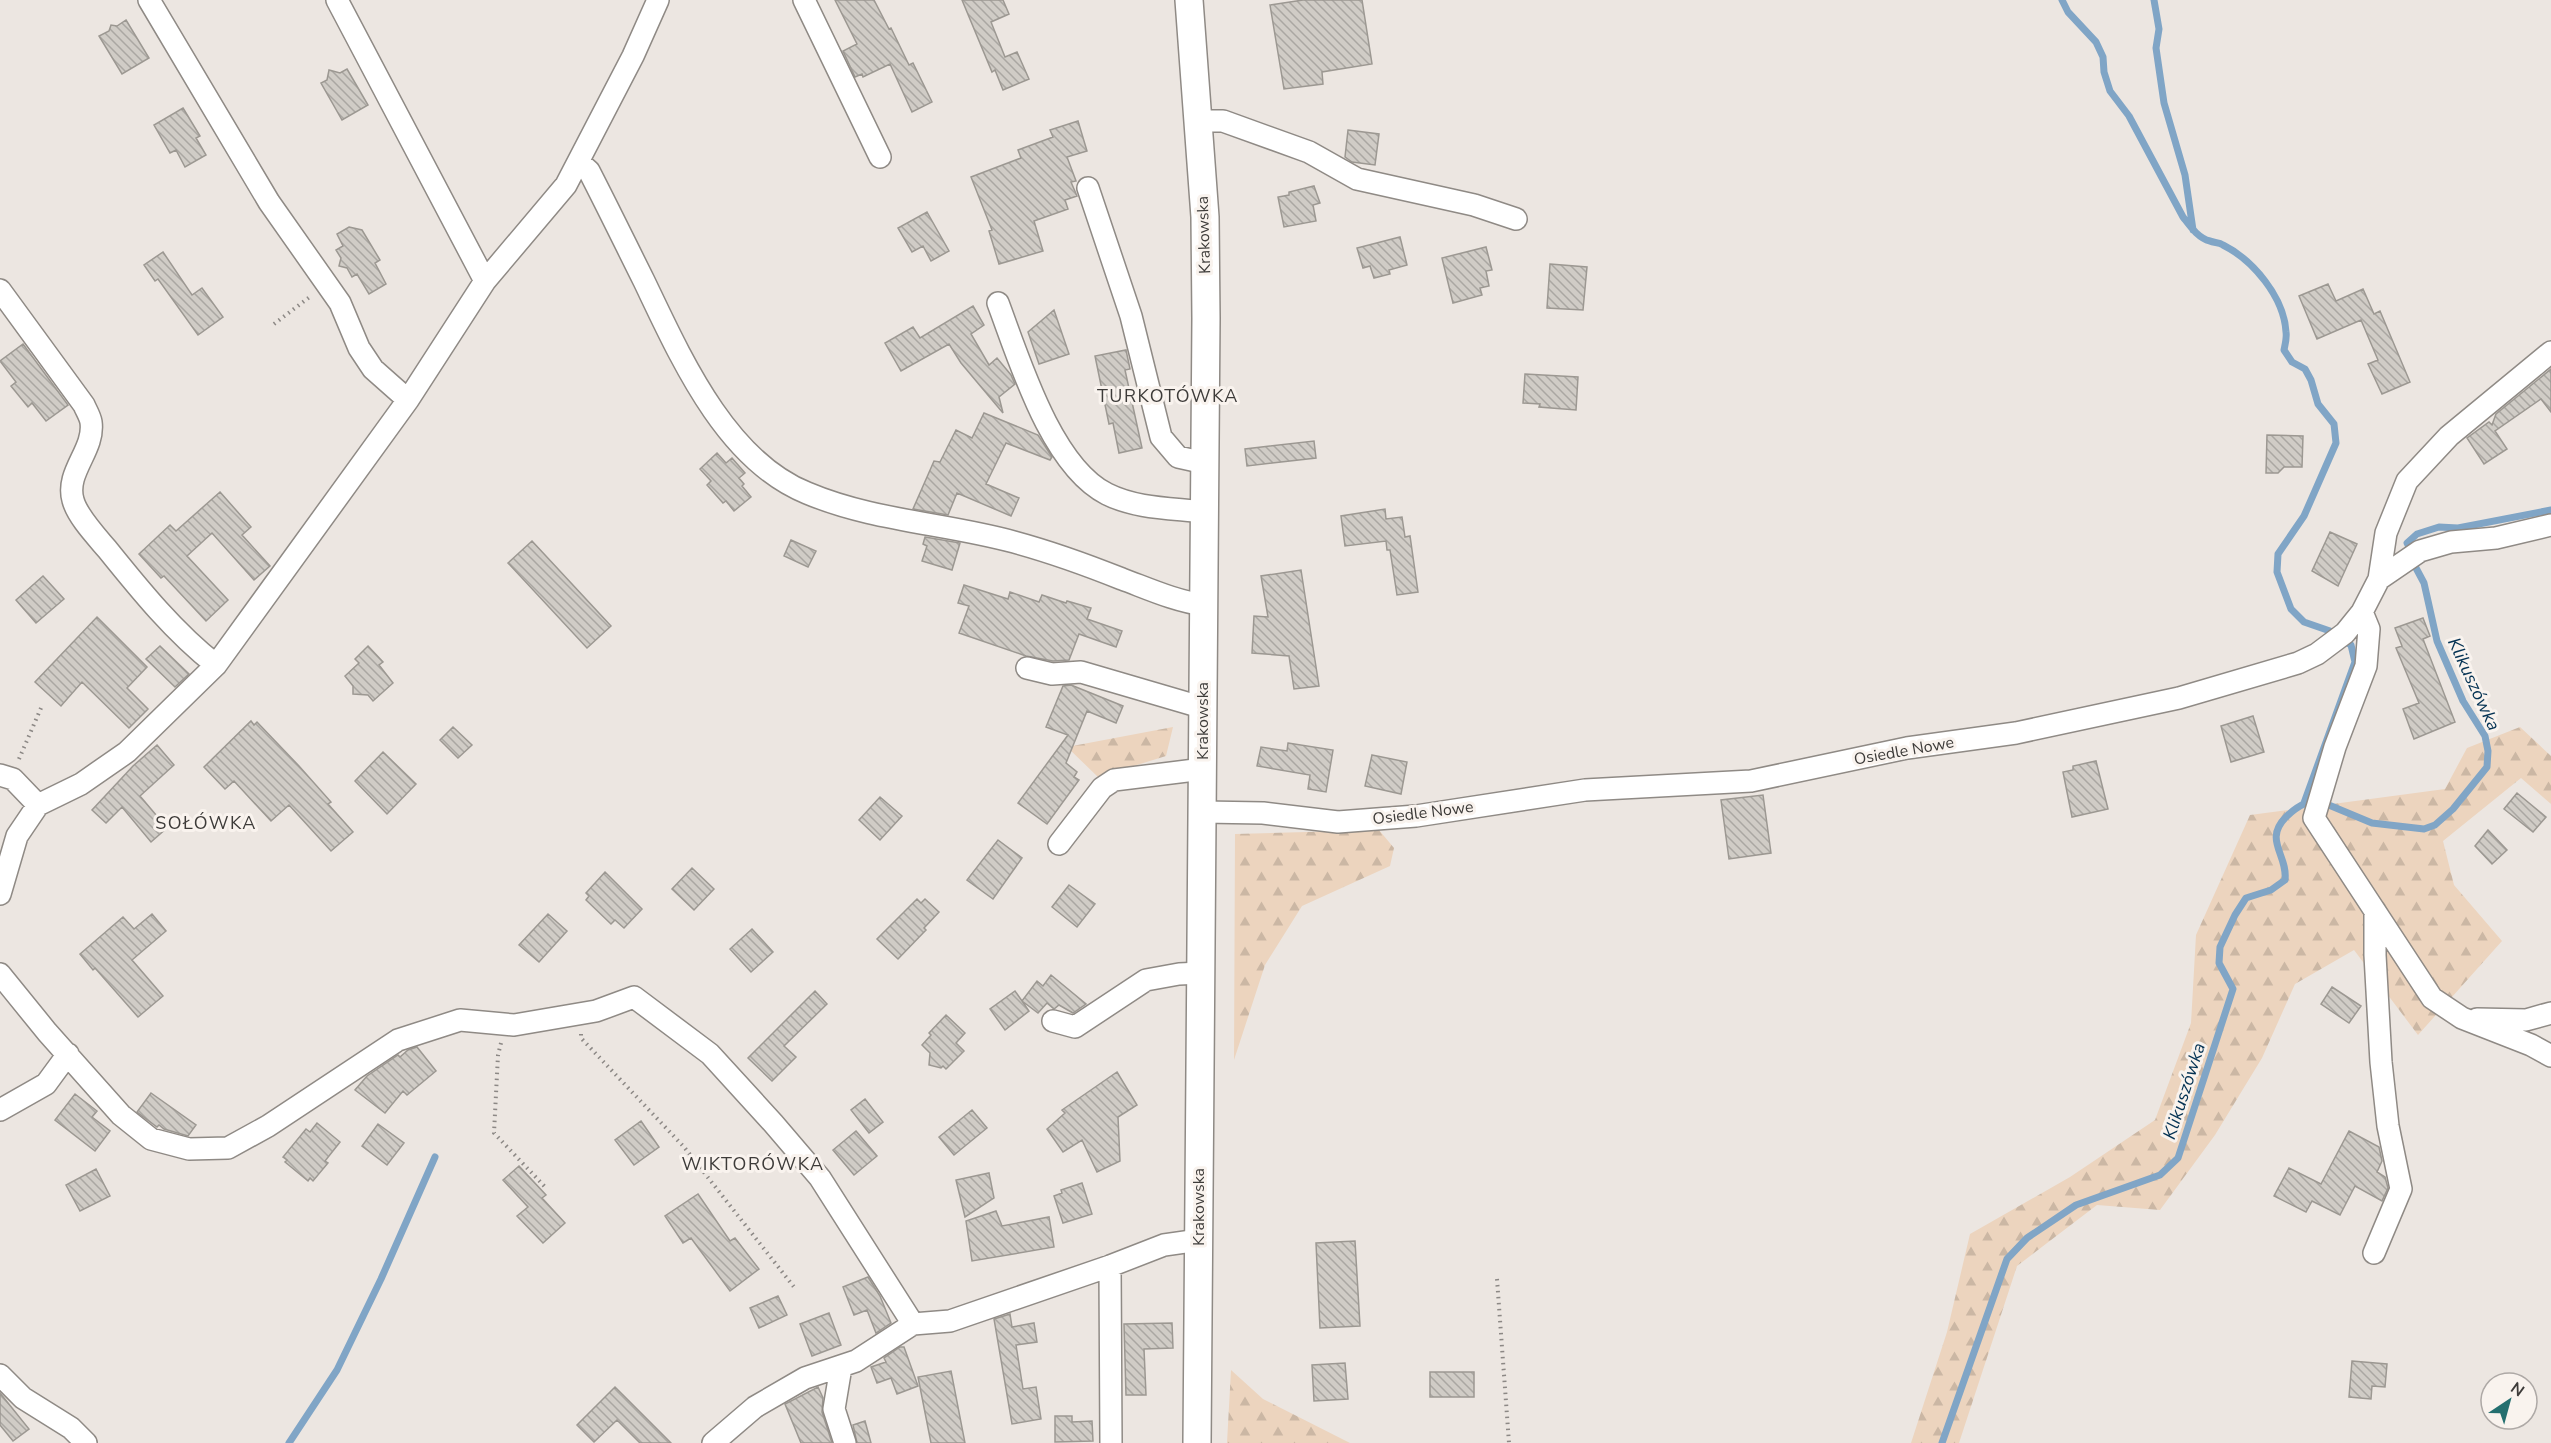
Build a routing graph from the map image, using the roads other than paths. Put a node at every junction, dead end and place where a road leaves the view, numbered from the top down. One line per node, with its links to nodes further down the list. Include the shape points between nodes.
1 (148, 0): 15 (street, via 269,202 340,303 359,348 373,369)
2 (337, 0): 11 (street)
3 (658, 0): 8 (street)
4 (804, 0): 7 (street)
5 (1189, 0): 6 (main road, Krakowska)
6 (1198, 121): 10 (street, via 1222,121 1309,153 1357,179 1474,205); 16 (main road, Krakowska, via 1205,217)
7 (880, 157)
8 (580, 163): 11 (street); 20 (street, via 589,171 670,335 710,406 737,440 772,473 805,492 861,512 1014,542 1181,602)
9 (1088, 188): 16 (street, via 1131,316 1161,437 1178,456)
10 (1516, 219)
11 (485, 281): 15 (street)
12 (0, 290): 22 (street, via 84,405 91,421 90,441 73,479 73,500 90,528 139,588)
13 (998, 303): 17 (street, via 1029,387 1052,433 1078,471 1106,493 1123,500)
14 (2551, 352): 19 (street, via 2449,436 2407,481 2386,533)
15 (408, 400): 22 (street)
16 (1205, 463): 17 (main road, Krakowska)
17 (1205, 512): 20 (main road, Krakowska)
18 (2551, 525): 19 (street, Osiedle Nowe, via 2420,551)
19 (2379, 579): 21 (street, Osiedle Nowe)
20 (1204, 605): 24 (main road, Krakowska)
21 (2362, 612): 28 (street, Osiedle Nowe, via 2341,637 2298,663 2179,698 2016,733 1907,748 1751,781 1585,789 1416,816 1338,822 1263,813); 31 (street, via 2369,629 2366,666 2335,747 2314,818)
22 (216, 665): 27 (street, via 127,752 81,784)
23 (1027, 668): 24 (street, via 1052,674 1081,672)
24 (1204, 708): 25 (main road, Krakowska)
25 (1203, 769): 28 (main road, Krakowska); 29 (street, via 1114,780 1102,788)
26 (6, 777): 27 (street)
27 (38, 805): 30 (street, via 17,836)
28 (1203, 812): 33 (main road, Krakowska)
29 (1059, 844)
30 (0, 894)
31 (2375, 911): 35 (street, via 2432,998); 41 (street, via 2380,1062 2400,1189)
32 (0, 974): 37 (street)
33 (1201, 974): 36 (street, via 1146,980 1075,1027); 40 (main road, Krakowska)
34 (2551, 1013): 35 (street, via 2526,1020)
35 (2462, 1018): 38 (street)
36 (1053, 1021)
37 (68, 1054): 39 (street, via 46,1084); 43 (street, via 121,1115 151,1139 189,1149 228,1148 398,1040 460,1020 514,1025 596,1011 634,997 710,1054 820,1178)
38 (2551, 1056)
39 (0, 1110)
40 (1199, 1240): 42 (street, via 1164,1245); 50 (main road, Krakowska)
41 (2374, 1253)
42 (1110, 1266): 43 (street, via 950,1321); 49 (street)
43 (913, 1324): 44 (street)
44 (841, 1367): 47 (street, via 805,1378 755,1407); 48 (street, via 834,1409)
45 (0, 1375): 46 (street, via 23,1398 71,1428)
46 (86, 1443)
47 (712, 1443)
48 (845, 1443)
49 (1111, 1443)
50 (1197, 1443)

